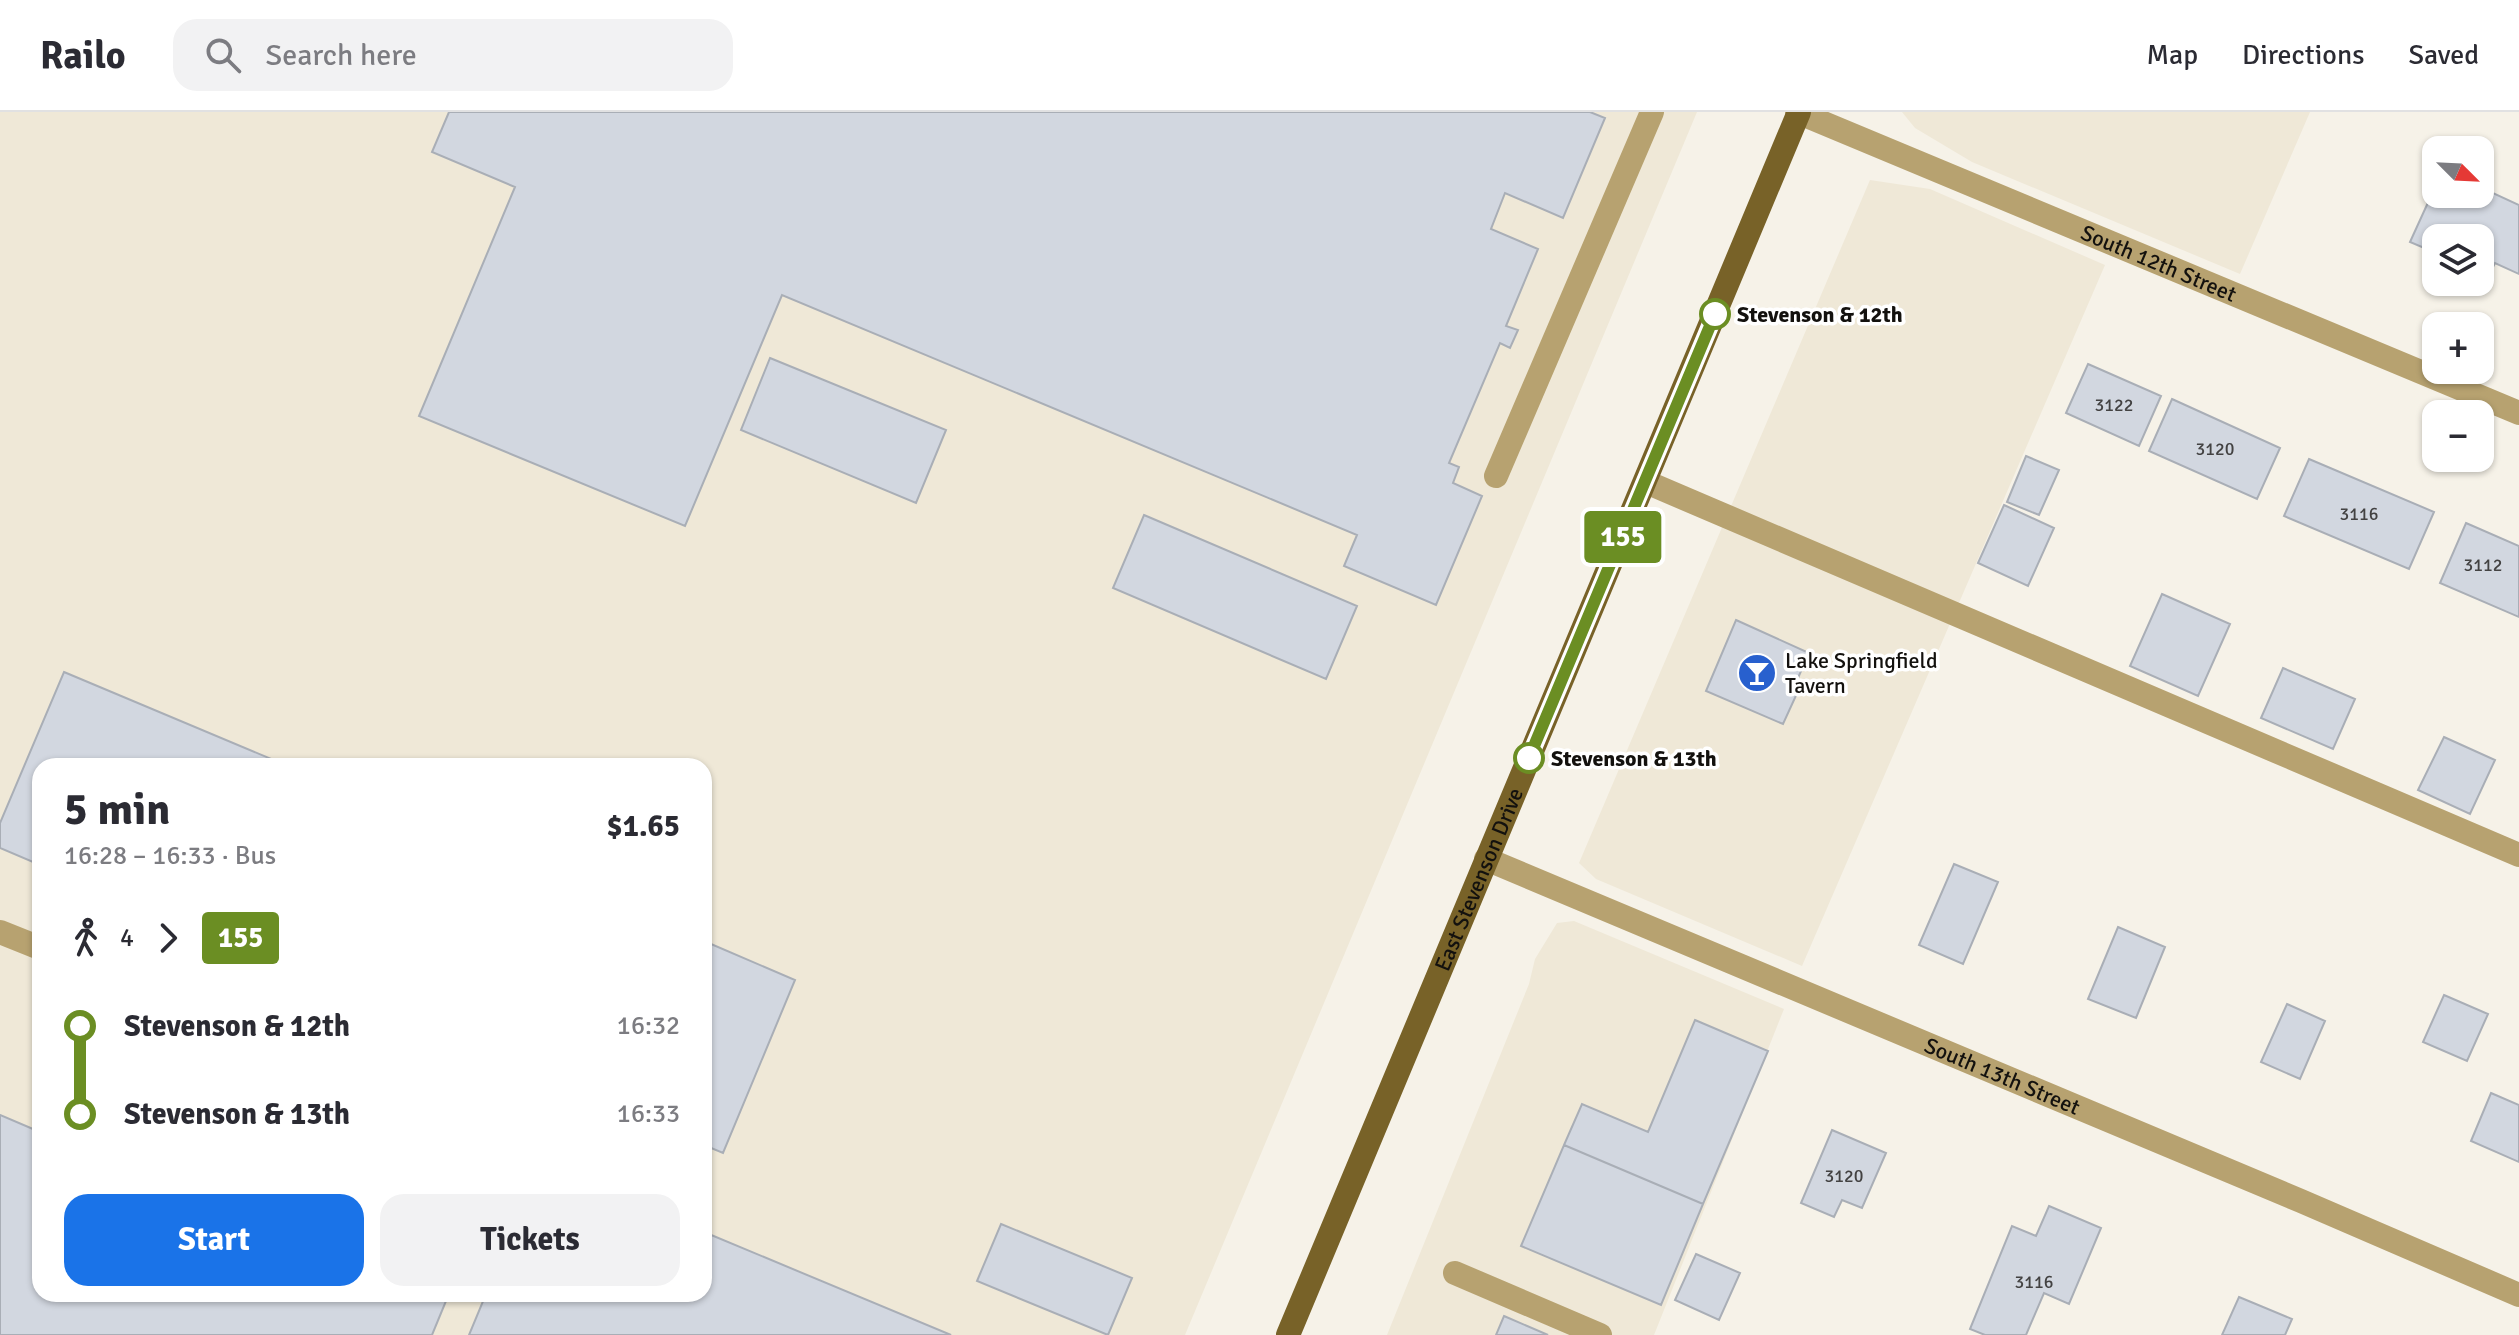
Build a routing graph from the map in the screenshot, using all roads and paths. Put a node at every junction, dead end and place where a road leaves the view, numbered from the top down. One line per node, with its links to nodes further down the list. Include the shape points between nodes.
1 (1652, 112): 4 (street)
2 (1798, 112): 3 (street, South 12th Street); 5 (main road, East Stevenson Drive)
3 (2519, 413)
4 (1496, 476)
5 (1646, 482): 6 (street); 7 (main road, East Stevenson Drive)
6 (2519, 855)
7 (1486, 859): 11 (street, South 13th Street); 12 (main road, East Stevenson Drive)
8 (0, 932): 9 (street)
9 (32, 945)
10 (1455, 1273): 13 (street)
11 (2519, 1295)
12 (1288, 1335)
13 (1600, 1335)

